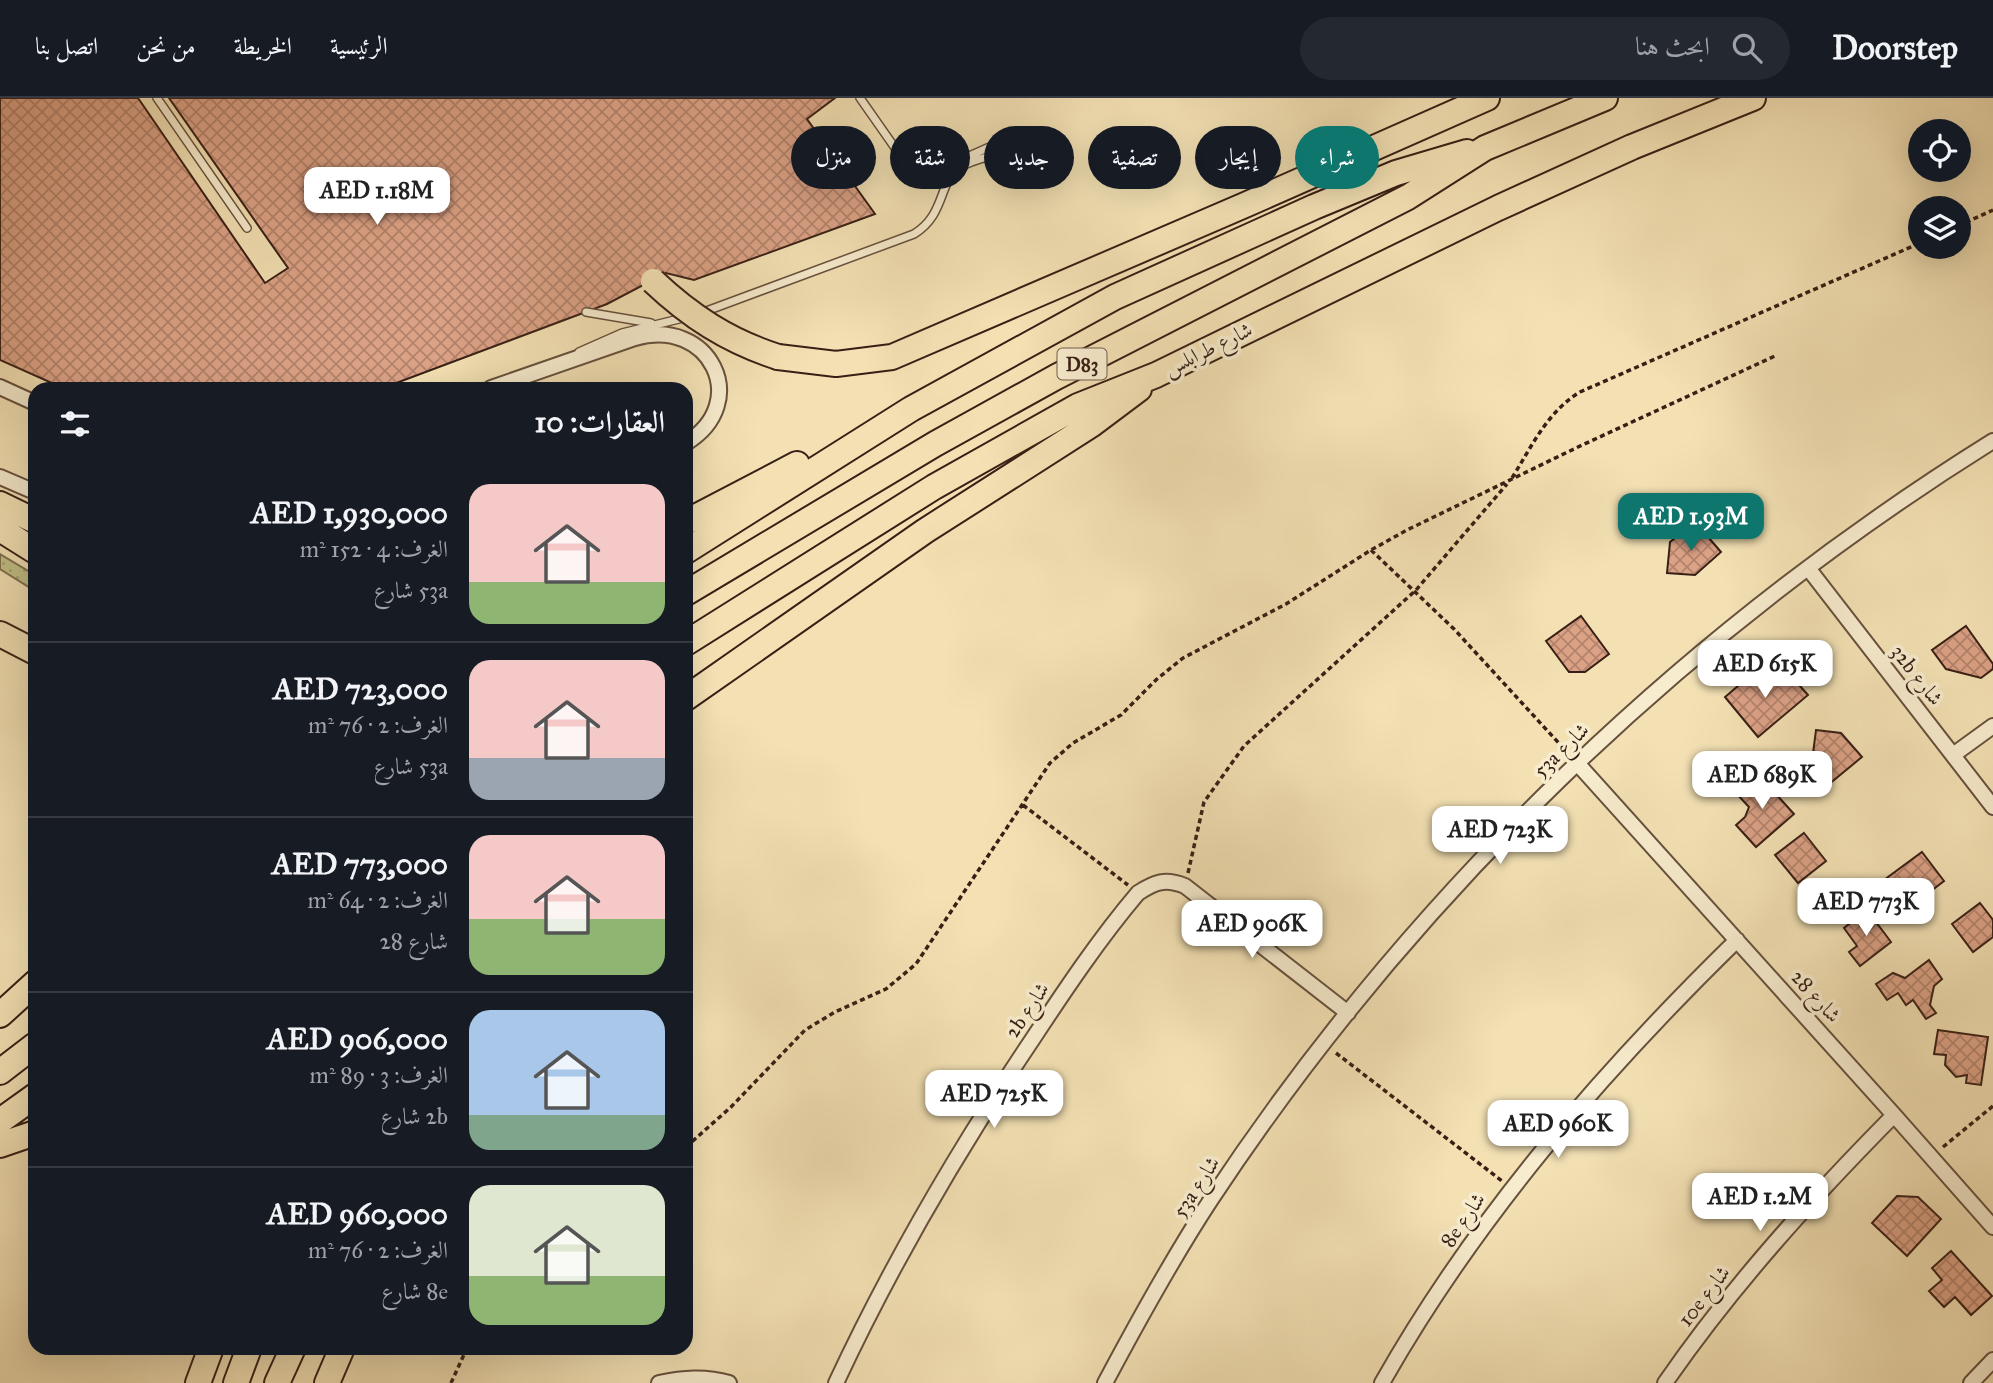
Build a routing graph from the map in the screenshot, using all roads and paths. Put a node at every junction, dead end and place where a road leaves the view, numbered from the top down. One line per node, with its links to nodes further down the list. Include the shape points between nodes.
1 (157, 98): 11 (lane)
2 (860, 98): 7 (lane, via 917,174 931,173)
3 (1487, 98): 13 (highway, bridge, via 892,357 836,364 778,357 709,327)
4 (1605, 98): 6 (highway, شارع طرابلس / D83)
5 (1753, 98): 18 (highway, شارع طرابلس / D83, via 1511,202)
6 (1485, 148): 22 (highway, via 1396,173 1224,246 1115,297); 36 (highway, شارع طرابلس / D83, via 1408,197 935,444)
7 (984, 149)
8 (984, 158): 15 (lane, via 955,172 934,216 914,234 697,314)
9 (1993, 210): 10 (path)
10 (1971, 220)
11 (247, 228)
12 (1908, 248): 26 (path, via 1568,399 1549,418)
13 (653, 281)
14 (586, 312): 15 (lane)
15 (656, 323): 17 (lane, via 606,339)
16 (1777, 355): 26 (path)
17 (560, 363): 19 (street); 23 (street, via 646,335 668,334 692,344 709,359 719,391 709,424)
18 (1156, 374): 39 (highway, شارع طرابلس / D83, via 1078,406 946,481); 41 (highway, via 1091,425 925,531)
19 (508, 382)
20 (0, 387): 21 (street)
21 (28, 401)
22 (911, 410): 30 (highway); 33 (highway)
23 (693, 438)
24 (1993, 441): 35 (street, 53a شارع)
25 (0, 477): 27 (street)
26 (1510, 481): 34 (path); 37 (path)
27 (28, 489)
28 (0, 504): 29 (highway)
29 (28, 518)
30 (693, 518)
31 (0, 529): 32 (highway)
32 (28, 547)
33 (693, 547)
34 (1371, 550): 37 (path); 45 (path, via 1286,604 1170,668 1121,715 1050,763)
35 (1808, 568): 43 (street, 32b شارع); 44 (street, 53a شارع, via 1680,669)
36 (693, 589)
37 (1416, 590): 44 (path); 47 (path, via 1244,746 1204,802)
38 (0, 634): 40 (highway)
39 (693, 639)
40 (28, 648)
41 (693, 693)
42 (1993, 726): 43 (street)
43 (1952, 755): 46 (street, 32b شارع)
44 (1577, 763): 49 (street, شارع 28); 52 (street, 53a شارع, via 1459,885)
45 (1023, 805): 48 (path); 63 (path, via 916,964 886,989 805,1030)
46 (1993, 807)
47 (1185, 886): 48 (street, via 1171,880 1154,882); 52 (street)
48 (1138, 893): 83 (street, 2b شارع, via 985,1111 871,1308)
49 (1737, 940): 60 (street, شارع 28); 66 (street, 8e شارع, via 1668,1007)
50 (28, 989): 53 (highway)
51 (28, 1000): 54 (highway)
52 (1348, 1013): 55 (street, 53a شارع)
53 (0, 1015)
54 (0, 1020)
55 (1324, 1043): 66 (path); 84 (street, 53a شارع, via 1209,1202)
56 (28, 1050): 57 (highway)
57 (0, 1072)
58 (28, 1101): 61 (highway)
59 (1993, 1106): 65 (path)
60 (1895, 1115): 65 (street, شارع 28); 86 (street, 10e شارع, via 1786,1230)
61 (0, 1121)
62 (28, 1135): 64 (highway)
63 (693, 1141)
64 (0, 1145)
65 (1931, 1157): 67 (street, شارع 28)
66 (1511, 1188): 85 (street, 8e شارع)
67 (1993, 1227)
68 (208, 1355): 75 (highway)
69 (246, 1355): 76 (highway)
70 (290, 1355): 77 (highway)
71 (307, 1355): 78 (highway)
72 (339, 1355): 79 (highway)
73 (464, 1355): 80 (path)
74 (1993, 1360): 87 (street)
75 (198, 1383)
76 (236, 1383)
77 (277, 1383)
78 (295, 1383)
79 (327, 1383)
80 (452, 1383)
81 (659, 1383): 82 (street, via 685,1378)
82 (729, 1383)
83 (836, 1383)
84 (1105, 1383)
85 (1382, 1383)
86 (1665, 1383)
87 (1971, 1383)

